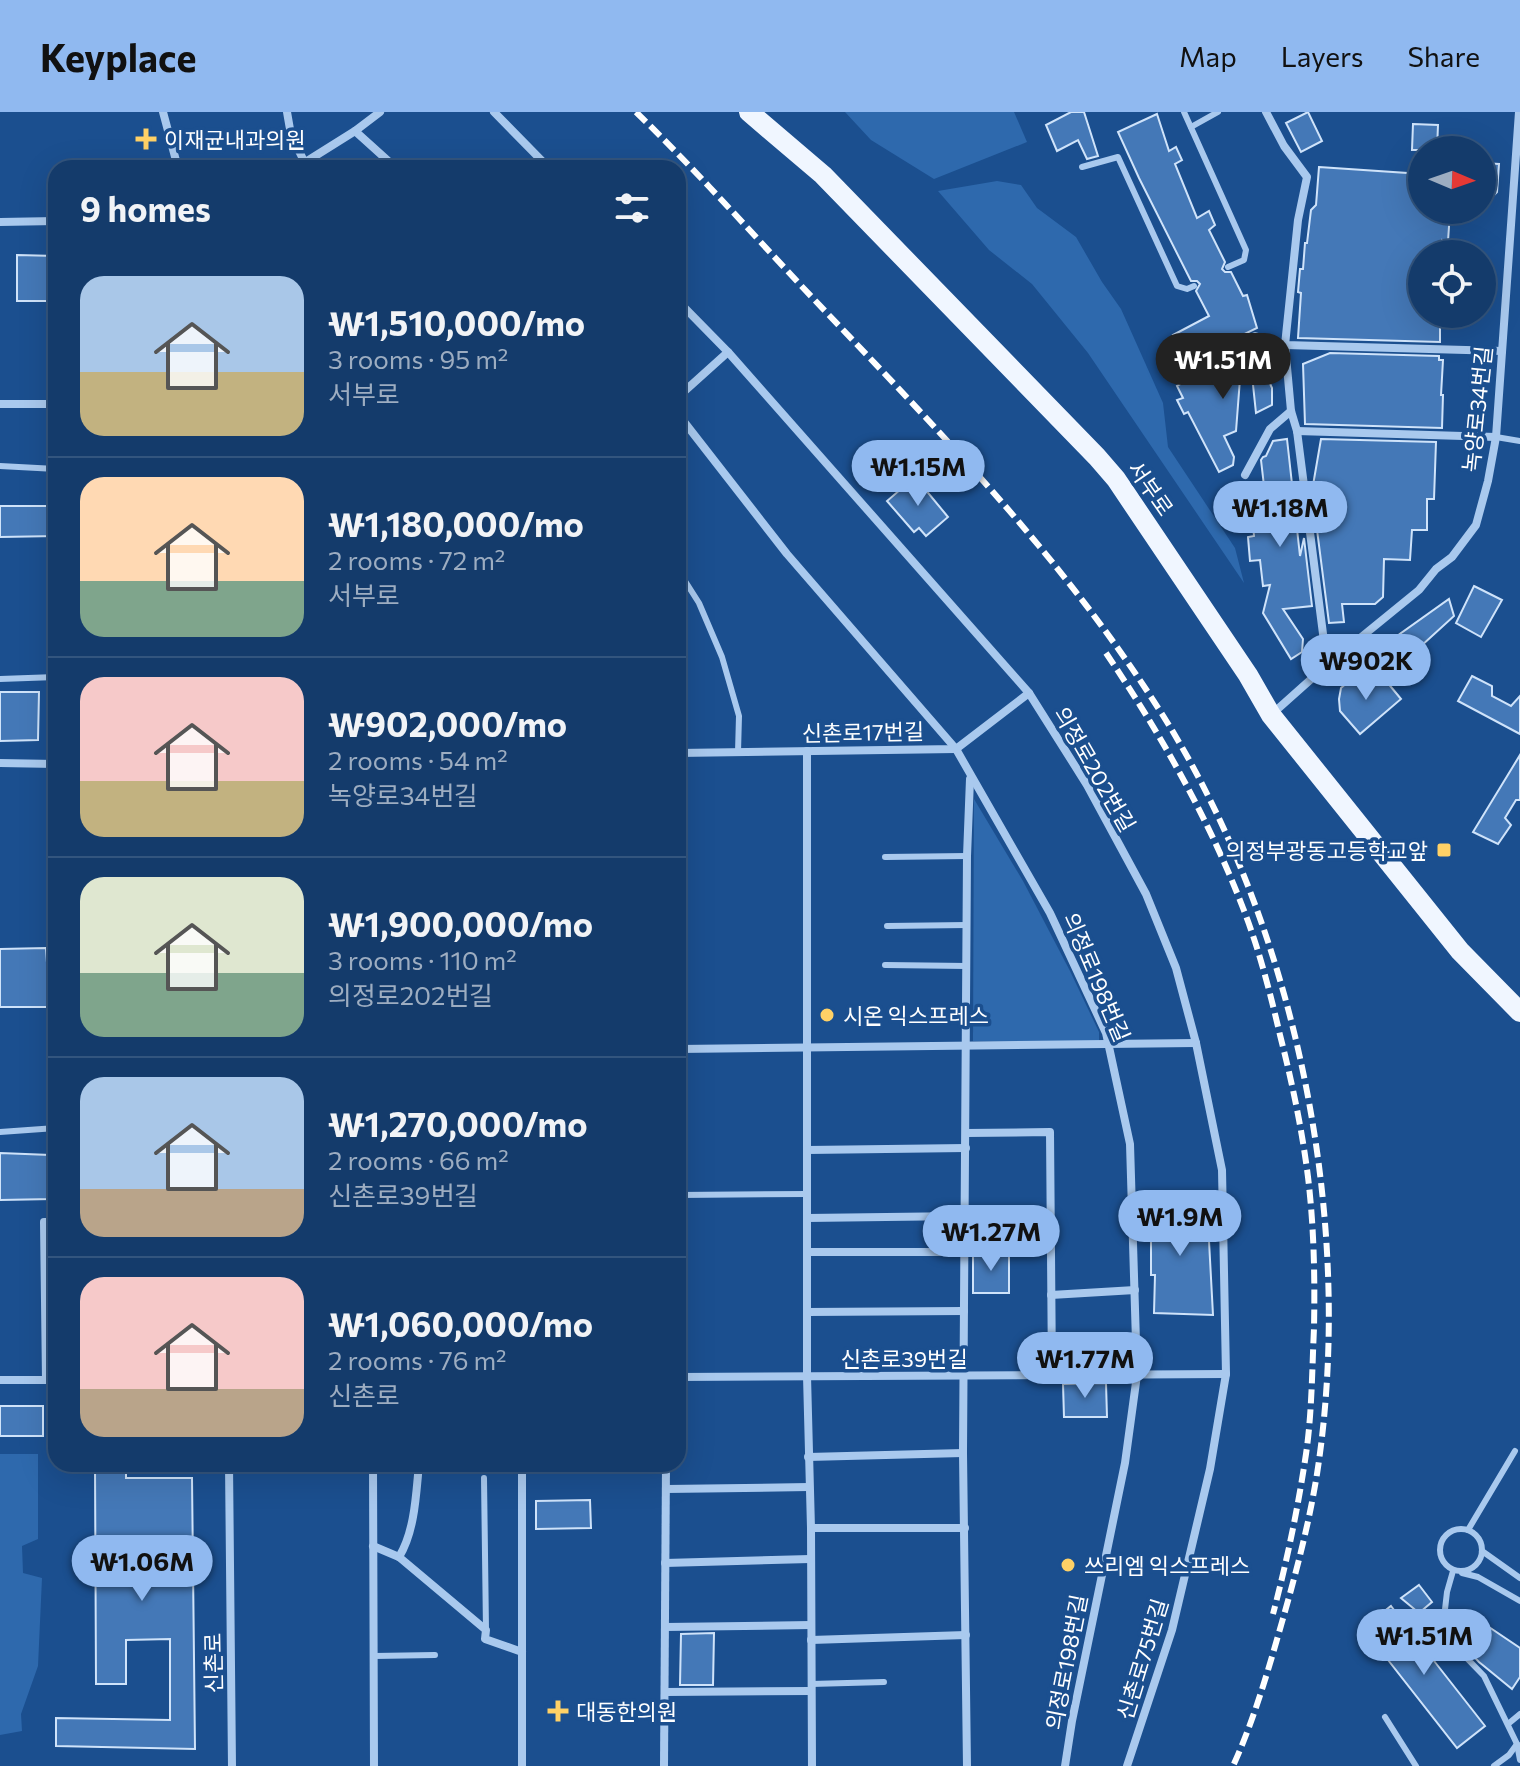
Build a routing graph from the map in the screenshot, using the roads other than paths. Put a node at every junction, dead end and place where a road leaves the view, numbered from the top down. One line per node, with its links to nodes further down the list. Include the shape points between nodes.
1 (163, 112): 12 (street)
2 (287, 112): 13 (street)
3 (380, 112): 11 (street)
4 (494, 112): 16 (street)
5 (1184, 112): 10 (lane)
6 (1218, 112): 10 (lane)
7 (1266, 112): 23 (street, via 1307,177)
8 (1519, 112): 24 (street, 녹양로34번길)
9 (750, 113): 43 (main road, 서부로, via 823,175 1097,457)
10 (1191, 127): 20 (lane, via 1246,250 1244,260)
11 (355, 131): 14 (street); 15 (street)
12 (176, 160)
13 (298, 160)
14 (309, 160)
15 (387, 160)
16 (541, 160)
17 (1082, 167): 21 (lane, via 1118,157 1177,286)
18 (48, 221): 19 (street)
19 (0, 222)
20 (1228, 267)
21 (1194, 286)
22 (686, 309): 25 (street, 의정로202번길)
23 (1285, 345): 24 (street); 26 (street, via 1255,336); 30 (street)
24 (1502, 351): 33 (street, 녹양로34번길)
25 (728, 352): 27 (street); 42 (street, 의정로202번길)
26 (1173, 377)
27 (686, 390)
28 (0, 404): 29 (street)
29 (48, 404)
30 (1291, 411): 32 (street); 37 (street, via 1270,429)
31 (686, 424): 44 (street, 의정로198번길, via 787,554)
32 (1297, 431): 33 (street); 39 (street)
33 (1496, 437): 34 (lane); 39 (street, 녹양로34번길, via 1476,525 1419,590)
34 (1520, 441)
35 (0, 466): 36 (lane)
36 (48, 469)
37 (1245, 475)
38 (686, 583): 46 (lane, via 722,657 739,716)
39 (1327, 665): 43 (street, 녹양로34번길)
40 (48, 677): 41 (lane)
41 (0, 679)
42 (1029, 693): 44 (street, 신촌로17번길); 58 (street, 의정로202번길, via 1146,894 1176,968)
43 (1271, 715): 57 (main road, 서부로, via 1460,951)
44 (956, 749): 45 (street, 신촌로17번길); 50 (street, 의정로198번길)
45 (807, 751): 46 (street, 신촌로17번길); 61 (street)
46 (738, 752): 47 (street, 신촌로17번길)
47 (686, 753)
48 (0, 763): 49 (street)
49 (48, 764)
50 (970, 777): 51 (street); 59 (street, 의정로198번길, via 1050,913)
51 (967, 856): 52 (lane); 53 (street)
52 (885, 857)
53 (967, 925): 54 (lane); 56 (street)
54 (887, 926)
55 (885, 965): 56 (lane)
56 (967, 966): 60 (street)
57 (1520, 1012)
58 (1196, 1043): 59 (street); 81 (street, 의정로202번길, via 1222,1170)
59 (1109, 1044): 60 (street); 75 (street, 의정로198번길, via 1130,1144)
60 (966, 1046): 61 (street); 65 (street)
61 (808, 1048): 62 (street); 67 (street)
62 (686, 1049)
63 (48, 1129): 64 (lane)
64 (0, 1132)
65 (966, 1133): 66 (street); 76 (street, via 1050,1132)
66 (966, 1148): 67 (street); 70 (street)
67 (807, 1150): 68 (street)
68 (807, 1194): 69 (lane); 71 (street)
69 (686, 1195)
70 (965, 1216): 71 (street); 74 (street)
71 (807, 1218): 73 (street)
72 (48, 1222): 77 (street)
73 (807, 1252): 74 (street); 79 (street)
74 (965, 1252): 78 (street)
75 (1135, 1290): 76 (street); 83 (street, 의정로198번길)
76 (1051, 1295): 82 (street)
77 (45, 1307): 80 (street)
78 (964, 1311): 79 (street); 85 (street)
79 (807, 1312): 84 (street)
80 (48, 1344)
81 (1226, 1374): 83 (street, 신촌로39번길); 134 (street, 신촌로75번길, via 1172,1630)
82 (1052, 1375): 83 (street, 신촌로39번길); 85 (street, 신촌로39번길)
83 (1137, 1375): 133 (street, 의정로198번길, via 1125,1463)
84 (807, 1376): 85 (street, 신촌로39번길); 86 (street, 신촌로39번길); 91 (street)
85 (964, 1376): 90 (street)
86 (686, 1377)
87 (0, 1380): 88 (street)
88 (48, 1380)
89 (1515, 1451): 102 (lane)
90 (963, 1453): 91 (street); 101 (street)
91 (808, 1457): 98 (street)
92 (229, 1472): 127 (street, 신촌로)
93 (373, 1472): 103 (street)
94 (418, 1472): 105 (street, via 407,1544)
95 (522, 1472): 116 (street)
96 (666, 1472): 99 (street)
97 (484, 1478): 113 (lane)
98 (809, 1487): 99 (street); 100 (street)
99 (666, 1489): 107 (street)
100 (811, 1528): 101 (street); 106 (street)
101 (965, 1528): 114 (street)
102 (1468, 1530): 104 (lane, via 1477,1536); 108 (lane, via 1453,1530 1442,1540 1442,1561)
103 (373, 1546): 105 (street); 118 (street)
104 (1482, 1551): 108 (lane, via 1477,1564); 109 (lane)
105 (399, 1557): 113 (street)
106 (810, 1559): 107 (street); 111 (street)
107 (665, 1563): 112 (street)
108 (1456, 1571): 110 (lane); 124 (lane, via 1444,1618 1454,1645 1484,1676)
109 (1520, 1578)
110 (1520, 1601)
111 (811, 1625): 112 (street); 115 (street)
112 (665, 1627): 121 (street)
113 (486, 1630): 116 (street, via 485,1639)
114 (966, 1635): 115 (street); 132 (street)
115 (811, 1640): 120 (street)
116 (522, 1652): 129 (street)
117 (435, 1655): 118 (lane)
118 (374, 1656): 128 (street)
119 (884, 1682): 120 (lane)
120 (811, 1687): 121 (street); 131 (street)
121 (665, 1692): 130 (street)
122 (1520, 1714): 124 (lane)
123 (1385, 1717): 135 (lane)
124 (1508, 1724): 125 (lane)
125 (1517, 1744): 126 (lane); 136 (lane)
126 (1520, 1760)
127 (232, 1766)
128 (374, 1766)
129 (522, 1766)
130 (664, 1766)
131 (812, 1766)
132 (967, 1766)
133 (1065, 1766)
134 (1127, 1766)
135 (1416, 1766)
136 (1494, 1766)

